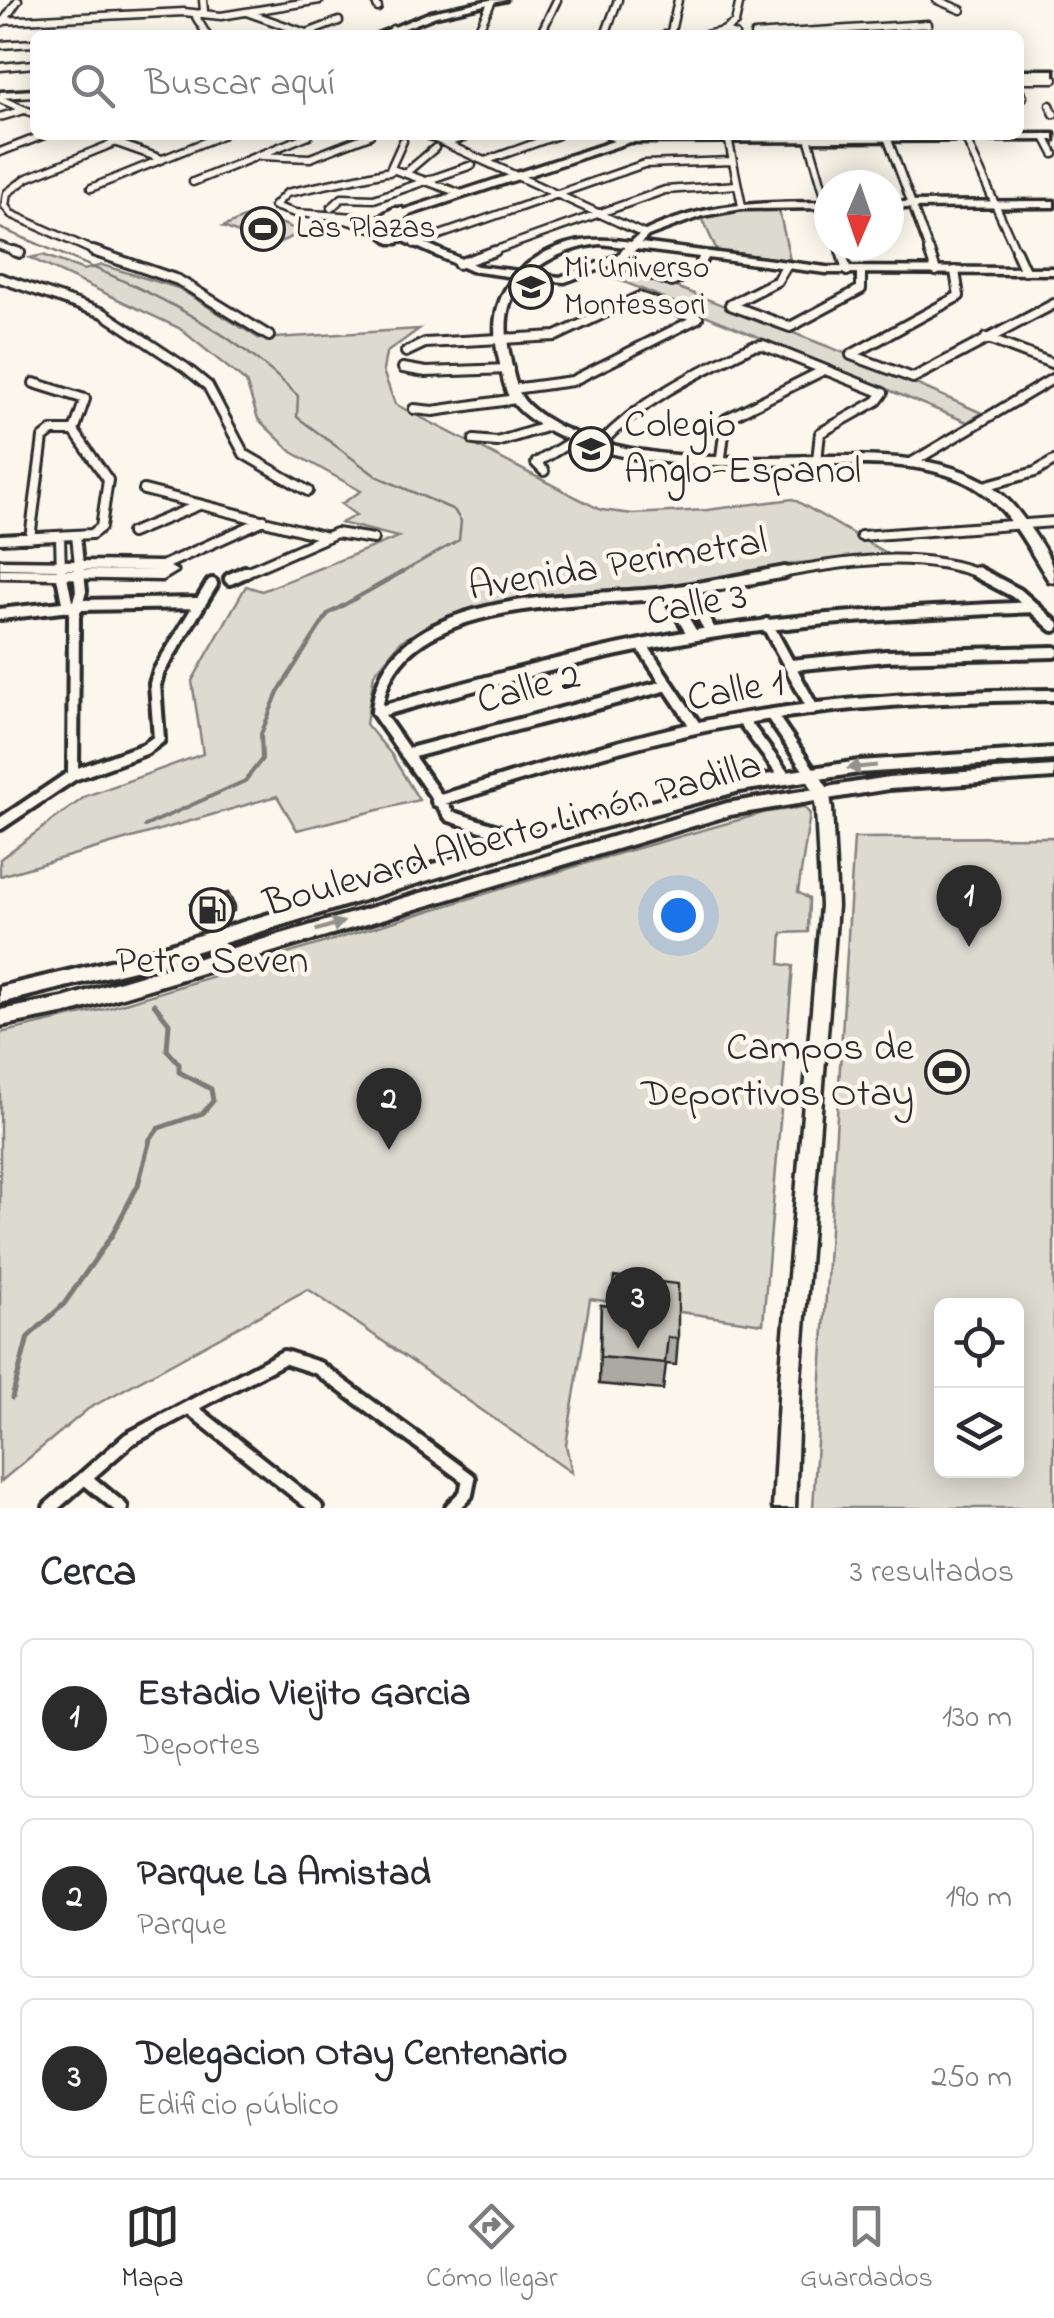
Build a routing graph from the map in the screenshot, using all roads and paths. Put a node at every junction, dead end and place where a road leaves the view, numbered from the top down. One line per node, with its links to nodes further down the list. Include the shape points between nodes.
1 (18, 0): 16 (street)
2 (202, 0): 14 (street)
3 (278, 0): 11 (street)
4 (320, 0): 11 (street)
5 (557, 0): 24 (street)
6 (618, 0): 25 (street)
7 (678, 0): 26 (street)
8 (740, 0): 27 (street, via 735,23)
9 (936, 0): 12 (street)
10 (496, 1): 18 (street); 23 (street)
11 (287, 6): 13 (street)
12 (961, 10)
13 (248, 12): 14 (street); 20 (street)
14 (200, 14): 16 (street); 19 (street)
15 (339, 21): 21 (street)
16 (1, 23)
17 (928, 24): 28 (street)
18 (393, 29): 22 (street)
19 (203, 30)
20 (294, 30)
21 (315, 30)
22 (396, 30)
23 (479, 30)
24 (542, 30)
25 (607, 30)
26 (671, 30)
27 (724, 30)
28 (833, 30)
29 (30, 43): 30 (street)
30 (0, 45)
31 (30, 64): 32 (street)
32 (0, 67)
33 (1054, 75): 34 (street)
34 (1024, 76)
35 (30, 91): 36 (street)
36 (0, 94): 38 (street)
37 (1050, 105): 40 (street)
38 (25, 110): 39 (street); 41 (street)
39 (30, 110)
40 (1054, 114)
41 (0, 117)
42 (1024, 132): 43 (street)
43 (1051, 135): 44 (street); 63 (street)
44 (1024, 136)
45 (31, 140): 62 (street)
46 (121, 140): 59 (street)
47 (210, 140): 65 (street)
48 (297, 140): 64 (street)
49 (357, 140): 64 (street, via 310,158)
50 (439, 140): 60 (street)
51 (455, 140): 60 (street)
52 (544, 140): 67 (street)
53 (607, 140): 72 (street)
54 (729, 140): 66 (street)
55 (809, 140): 69 (street)
56 (888, 140): 82 (street)
57 (967, 140): 79 (street)
58 (402, 141): 71 (street)
59 (116, 142): 65 (street); 107 (street, via 27,178 7,193 4,206 108,258 178,280)
60 (446, 143): 67 (street)
61 (435, 148): 70 (street)
62 (0, 152)
63 (1054, 154)
64 (260, 156): 74 (street)
65 (163, 159): 76 (street)
66 (732, 160): 75 (street); 78 (street, via 644,164)
67 (485, 161): 72 (street)
68 (472, 165): 73 (street)
69 (818, 170)
70 (408, 171): 71 (street); 73 (street)
71 (388, 172): 85 (street, via 287,193 274,206)
72 (512, 173): 77 (street); 78 (street)
73 (430, 180): 77 (street); 85 (street, via 366,202 342,198)
74 (193, 182)
75 (737, 184): 83 (street); 86 (street, via 676,187)
76 (91, 188)
77 (457, 192): 87 (street)
78 (558, 194): 86 (street); 89 (street)
79 (996, 204): 80 (street); 82 (street); 101 (street)
80 (1054, 204)
81 (904, 205): 82 (street)
82 (913, 205): 100 (street)
83 (742, 206): 84 (street); 88 (street)
84 (814, 207)
85 (329, 212): 87 (street)
86 (598, 212): 88 (street); 96 (street)
87 (384, 223): 89 (street); 105 (street, via 450,270)
88 (644, 234): 91 (street)
89 (414, 244): 96 (street)
90 (0, 246): 92 (street)
91 (634, 246): 93 (street); 95 (street); 105 (street, via 564,245)
92 (20, 253)
93 (705, 255): 95 (street, via 697,270 676,281); 97 (street)
94 (844, 260): 98 (street)
95 (613, 261): 105 (street, via 568,280)
96 (458, 264): 105 (street)
97 (786, 266): 98 (street); 99 (street, via 777,281 732,307 792,326 862,289)
98 (847, 271): 99 (street)
99 (860, 271): 100 (street)
100 (936, 271): 103 (street)
101 (1025, 271): 102 (street); 103 (street)
102 (1054, 271)
103 (955, 272): 108 (street, via 959,296 853,350 854,356 918,377)
104 (0, 278): 131 (street, via 104,312 173,359 208,386 244,454)
105 (521, 280): 109 (street, via 503,306)
106 (1054, 304): 108 (street)
107 (269, 336)
108 (986, 338): 111 (street)
109 (502, 339): 110 (street, via 424,342); 113 (street); 117 (street, via 556,336 635,299 695,316 695,322 572,381)
110 (406, 352)
111 (1054, 364)
112 (402, 368): 113 (street)
113 (509, 369): 117 (street)
114 (824, 370): 123 (street, via 752,346 644,401); 124 (street, via 726,419); 125 (street, via 882,398 820,434)
115 (1054, 378): 127 (street)
116 (34, 383): 120 (street, via 85,400)
117 (514, 394): 118 (street); 119 (street)
118 (414, 409)
119 (548, 426): 121 (street); 122 (street, via 497,442)
120 (74, 431): 137 (street, via 108,480 101,527); 141 (street, via 43,438)
121 (577, 438): 123 (street); 128 (street, via 536,463)
122 (474, 440)
123 (598, 446): 124 (street)
124 (722, 457): 125 (street)
125 (818, 460): 127 (street)
126 (1054, 460): 129 (street)
127 (910, 463): 129 (street)
128 (544, 471)
129 (984, 486): 135 (street)
130 (144, 490): 132 (street)
131 (308, 491)
132 (202, 504): 133 (street); 136 (street)
133 (264, 520): 139 (street); 145 (street)
134 (1054, 522): 135 (street)
135 (1021, 524): 140 (street); 148 (street)
136 (131, 533)
137 (76, 535): 138 (street); 146 (street)
138 (60, 536): 141 (street); 146 (street)
139 (326, 536): 142 (street, via 342,532); 149 (street)
140 (861, 536)
141 (30, 538): 143 (street)
142 (372, 539)
143 (1, 540)
144 (0, 564): 146 (street)
145 (162, 566): 146 (street, via 170,571 166,576)
146 (69, 569): 147 (street); 154 (street); 155 (street)
147 (0, 573)
148 (1054, 578)
149 (230, 579)
150 (212, 584): 153 (street)
151 (688, 590): 152 (street, Avenida Perimetral); 156 (street, Avenida Perimetral, via 826,562 904,562 971,570); 161 (street)
152 (668, 592): 162 (street); 169 (street, Avenida Perimetral, via 544,606 441,627 390,668 376,695)
153 (197, 603): 154 (street); 176 (street, via 158,671 159,739)
154 (80, 605): 155 (street); 158 (street)
155 (67, 606): 157 (street); 158 (street)
156 (1034, 608): 159 (street, Calle 3); 160 (street, Avenida Perimetral)
157 (0, 614)
158 (74, 616): 176 (street)
159 (766, 624): 161 (street, Calle 3); 165 (street)
160 (1054, 626)
161 (711, 632): 162 (street, Calle 3)
162 (694, 635): 163 (street, Calle 3)
163 (642, 646): 166 (street); 169 (street, Calle 3)
164 (1054, 652): 165 (street)
165 (791, 665): 168 (street)
166 (668, 686): 172 (street); 173 (street, Calle 2)
167 (1054, 695): 168 (street, Calle 1)
168 (813, 709): 170 (street, Calle 1)
169 (377, 712): 173 (street)
170 (772, 716): 171 (street, Calle 1); 177 (street)
171 (742, 720): 172 (street, Calle 1); 177 (street)
172 (696, 728): 178 (street, Calle 1)
173 (406, 754): 178 (street)
174 (1054, 754): 177 (highway, Boulevard Alberto Limón Padilla, one-way to 177, via 950,759)
175 (1054, 772): 177 (highway, Boulevard Alberto Limón Padilla)
176 (73, 775): 179 (street)
177 (808, 788): 180 (highway, Boulevard Alberto Limón Padilla, via 650,807); 182 (highway, Boulevard Alberto Limón Padilla, one-way to 177); 191 (street, via 829,906)
178 (437, 801): 180 (street, via 468,826)
179 (0, 824)
180 (533, 841): 181 (highway, Boulevard Alberto Limón Padilla)
181 (226, 935): 182 (highway, via 226,950); 183 (highway, Boulevard Alberto Limón Padilla)
182 (186, 970): 184 (highway, Boulevard Alberto Limón Padilla)
183 (0, 998)
184 (0, 1018)
185 (190, 1408): 186 (street, via 129,1440); 189 (street); 190 (street, via 284,1357 302,1358 469,1479)
186 (85, 1478): 187 (street); 188 (street)
187 (50, 1508)
188 (121, 1508)
189 (316, 1508)
190 (452, 1508)
191 (784, 1508)

